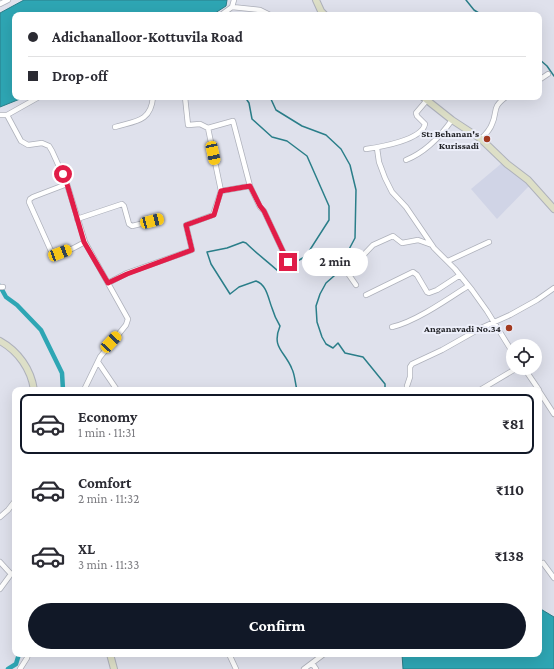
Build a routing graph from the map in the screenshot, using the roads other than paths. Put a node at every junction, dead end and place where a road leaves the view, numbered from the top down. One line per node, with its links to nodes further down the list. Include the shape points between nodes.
1 (8, 0): 4 (street)
2 (234, 0): 5 (street)
3 (316, 0): 8 (main road)
4 (0, 4)
5 (232, 7): 6 (street); 7 (street)
6 (225, 12)
7 (264, 12)
8 (322, 12)
9 (548, 74): 10 (street)
10 (542, 78)
11 (34, 100): 18 (street)
12 (152, 100): 20 (street, via 147,116)
13 (185, 100): 21 (street, via 188,125 200,124)
14 (424, 100): 23 (street, via 416,113 425,124 424,128 399,143)
15 (427, 100): 19 (main road)
16 (502, 100): 22 (street, via 496,105 493,122)
17 (0, 115): 18 (street)
18 (7, 115): 26 (street, via 21,141 28,145 42,142 49,146)
19 (452, 120): 22 (main road); 25 (street, via 425,150)
20 (115, 127)
21 (208, 128): 27 (street, via 233,121); 28 (street)
22 (481, 140): 29 (main road, via 528,180)
23 (377, 148): 24 (street); 34 (street, via 385,178 392,192 406,206)
24 (366, 149)
25 (406, 160)
26 (67, 184): 30 (street); 32 (street, via 33,197 29,202 54,253 60,253)
27 (250, 186): 28 (street); 36 (street)
28 (221, 191): 38 (street, via 214,215 186,225 192,250)
29 (554, 209)
30 (78, 219): 31 (street, via 122,204 132,226); 32 (street)
31 (161, 219)
32 (84, 242): 38 (street)
33 (489, 242): 35 (street)
34 (432, 245): 35 (street); 39 (street, via 418,240 402,243 393,236 373,245 352,267 349,275)
35 (448, 261): 37 (street)
36 (288, 262)
37 (460, 275): 40 (street); 42 (street, via 429,293 413,272)
38 (108, 283): 47 (street, via 128,322)
39 (356, 285)
40 (468, 286): 43 (street); 44 (street, via 422,314)
41 (554, 288): 43 (street)
42 (366, 296)
43 (494, 323): 46 (street); 50 (street, via 412,364)
44 (392, 327)
45 (0, 341): 51 (main road, via 22,360)
46 (506, 342)
47 (98, 362): 52 (street); 53 (street)
48 (506, 375): 54 (street)
49 (529, 375): 55 (street)
50 (407, 386)
51 (33, 387)
52 (86, 387)
53 (115, 387)
54 (485, 387)
55 (537, 387)
56 (542, 395): 57 (street)
57 (554, 414)
58 (12, 505): 59 (street)
59 (0, 517)
60 (0, 562): 62 (street)
61 (543, 563): 64 (street)
62 (12, 573)
63 (12, 575): 65 (street)
64 (554, 578)
65 (0, 589)
66 (27, 657): 70 (street)
67 (111, 657): 74 (main road)
68 (230, 657): 75 (street)
69 (320, 657): 71 (street)
70 (25, 662): 72 (street); 73 (street)
71 (312, 663): 76 (street); 77 (street)
72 (20, 669)
73 (27, 669)
74 (114, 669)
75 (236, 669)
76 (304, 669)
77 (316, 669)

